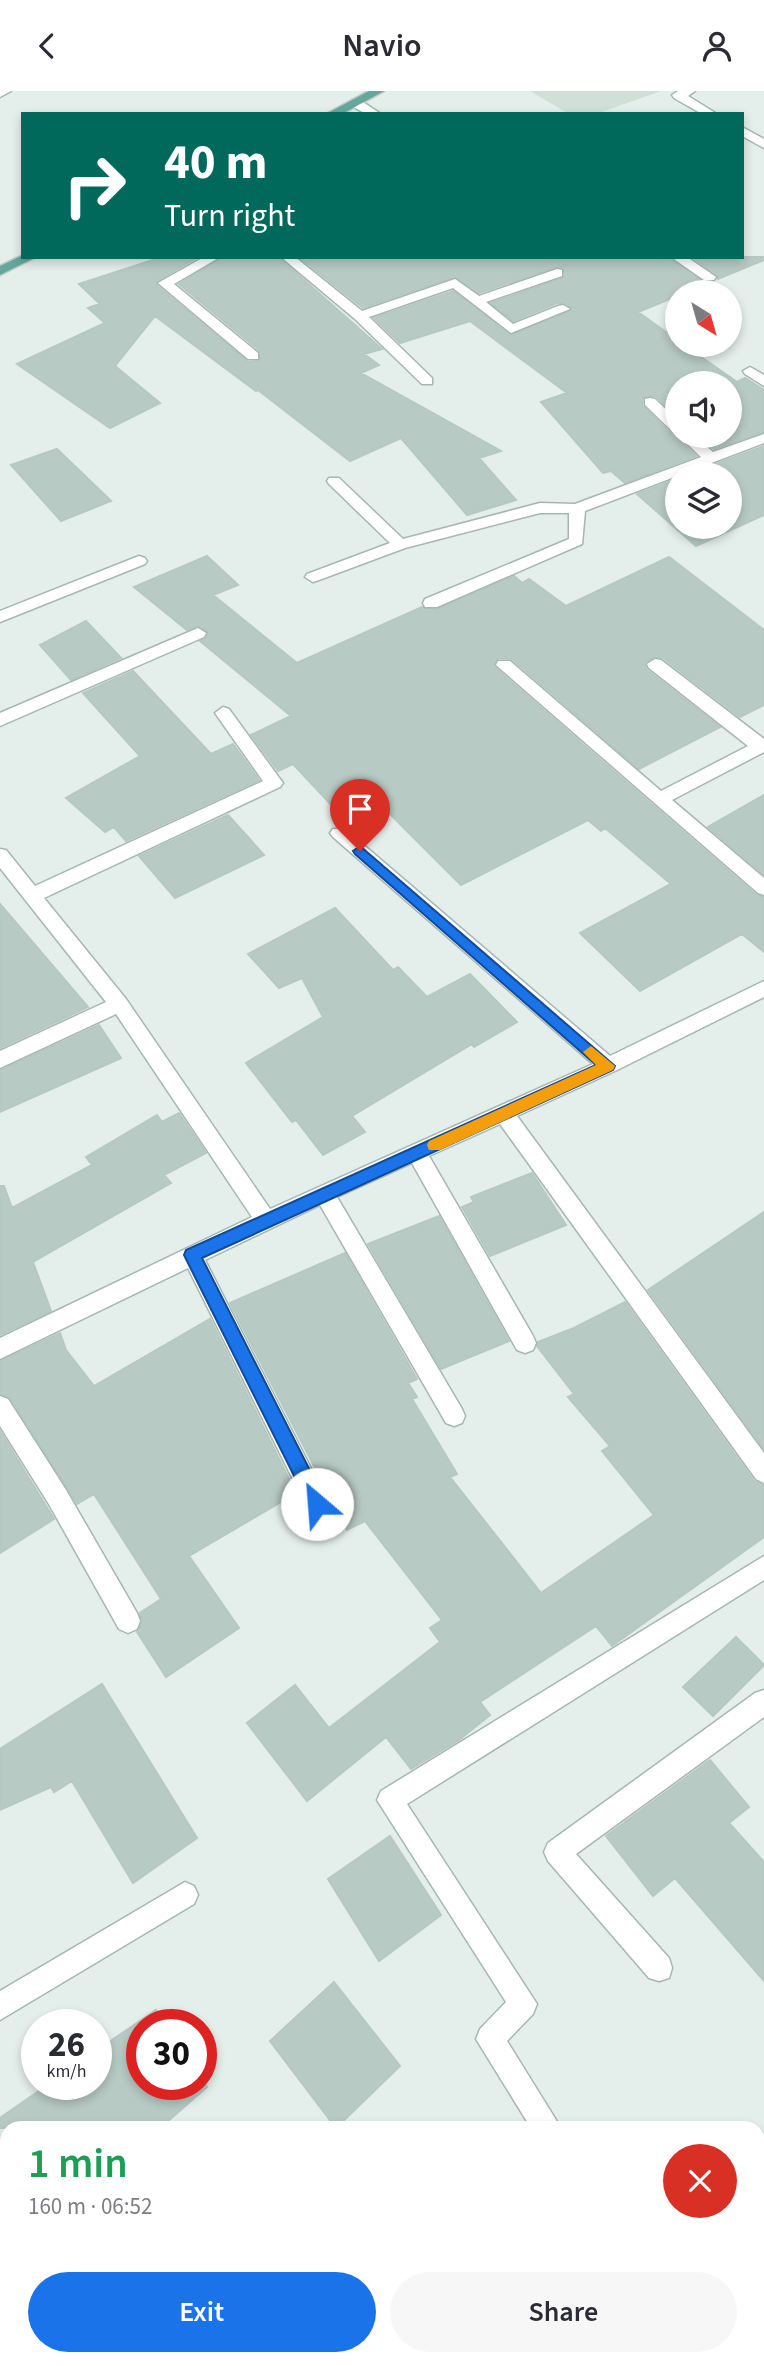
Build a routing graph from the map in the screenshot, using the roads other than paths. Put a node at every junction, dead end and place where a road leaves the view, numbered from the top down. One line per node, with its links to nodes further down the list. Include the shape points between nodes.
1 (5, 91): 4 (street)
2 (378, 91): 5 (main road)
3 (689, 91): 8 (street, via 678,95)
4 (0, 93)
5 (356, 103): 6 (main road); 7 (street)
6 (336, 112)
7 (372, 112)
8 (708, 112)
9 (744, 132): 10 (street)
10 (764, 144)
11 (26, 259): 15 (main road)
12 (210, 259): 21 (street, via 165,283)
13 (289, 259): 20 (street)
14 (680, 259): 17 (street)
15 (0, 271)
16 (557, 273): 18 (street)
17 (709, 277)
18 (476, 301): 19 (street, via 511,329); 20 (street, via 454,283)
19 (564, 309)
20 (360, 316): 23 (street)
21 (253, 356)
22 (750, 371): 24 (street)
23 (427, 381)
24 (764, 382)
25 (650, 402): 26 (street)
26 (665, 416)
27 (764, 438): 29 (street)
28 (699, 448): 29 (street)
29 (710, 458): 31 (street)
30 (334, 481): 32 (street)
31 (577, 509): 32 (street, via 540,508); 35 (street, via 577,541)
32 (400, 545): 34 (street)
33 (139, 561): 36 (street)
34 (313, 577)
35 (431, 603)
36 (0, 617)
37 (198, 633): 41 (street)
38 (654, 664): 42 (street)
39 (503, 665): 43 (street)
40 (223, 713): 47 (street, via 274,783)
41 (0, 720)
42 (763, 746): 43 (street)
43 (659, 799): 46 (street)
44 (340, 833): 51 (street)
45 (0, 855): 47 (street)
46 (764, 888)
47 (31, 896): 49 (street)
48 (764, 988): 51 (street)
49 (119, 1004): 50 (street); 55 (street)
50 (0, 1060)
51 (608, 1066): 52 (street)
52 (504, 1114): 53 (street); 61 (street)
53 (417, 1153): 54 (street); 57 (street)
54 (324, 1194): 55 (street); 60 (street)
55 (266, 1220): 56 (street)
56 (192, 1255): 58 (street); 62 (street)
57 (525, 1343)
58 (0, 1349)
59 (0, 1406): 64 (street)
60 (454, 1416)
61 (764, 1472)
62 (317, 1504)
63 (764, 1567): 69 (street, via 390,1800 523,2004 490,2039)
64 (128, 1621)
65 (764, 1702): 67 (street, via 557,1852)
66 (185, 1895): 68 (street)
67 (659, 1968)
68 (0, 2006)
69 (543, 2121)

